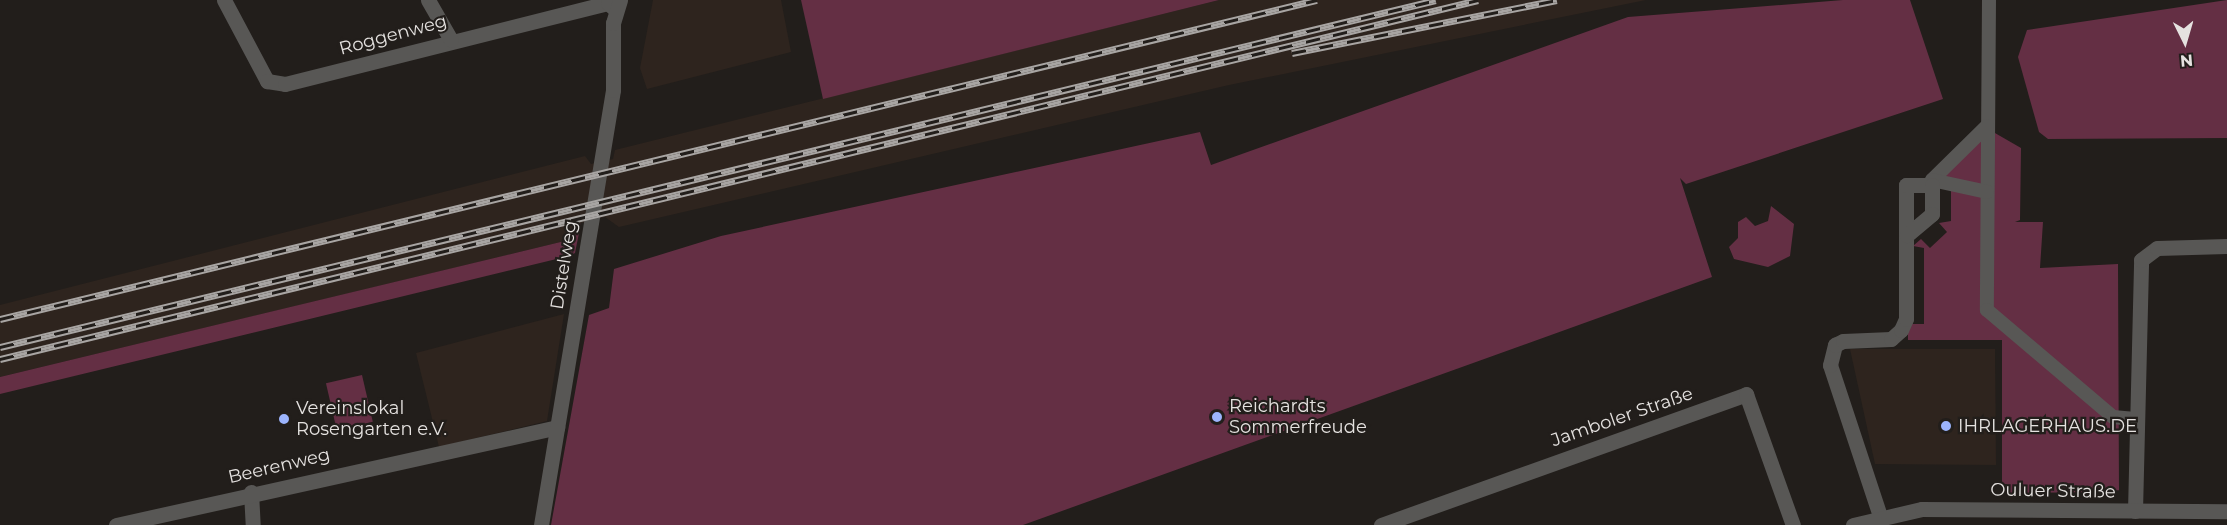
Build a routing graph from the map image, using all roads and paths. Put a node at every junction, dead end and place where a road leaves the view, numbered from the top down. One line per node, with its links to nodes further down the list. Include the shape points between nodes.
1 (224, 0): 5 (street, Roggenweg, via 267,81 285,84)
2 (428, 0): 5 (street)
3 (1989, 0): 6 (street)
4 (613, 3): 5 (street, Roggenweg); 11 (street, Distelweg, via 613,90)
5 (451, 40)
6 (1987, 126): 7 (street); 7 (street, via 1932,180)
7 (1987, 192): 10 (street, via 1987,310 2113,417)
8 (1907, 235): 15 (street, via 1901,330 1891,339 1843,341 1834,345 1830,365)
9 (2227, 246): 10 (street, via 2157,248 2141,260)
10 (2138, 419): 13 (street)
11 (557, 427): 12 (street, Beerenweg); 18 (street, Distelweg)
12 (251, 492): 16 (street, Beerenweg); 17 (street)
13 (2135, 511): 14 (street, Ouluer Straße); 15 (street, Ouluer Straße, via 1922,509)
14 (2227, 511)
15 (1880, 516): 21 (street, Ouluer Straße)
16 (116, 525)
17 (254, 525)
18 (541, 525)
19 (1381, 525): 20 (street, Jamboler Straße, via 1746,394)
20 (1793, 525)
21 (1853, 525)

